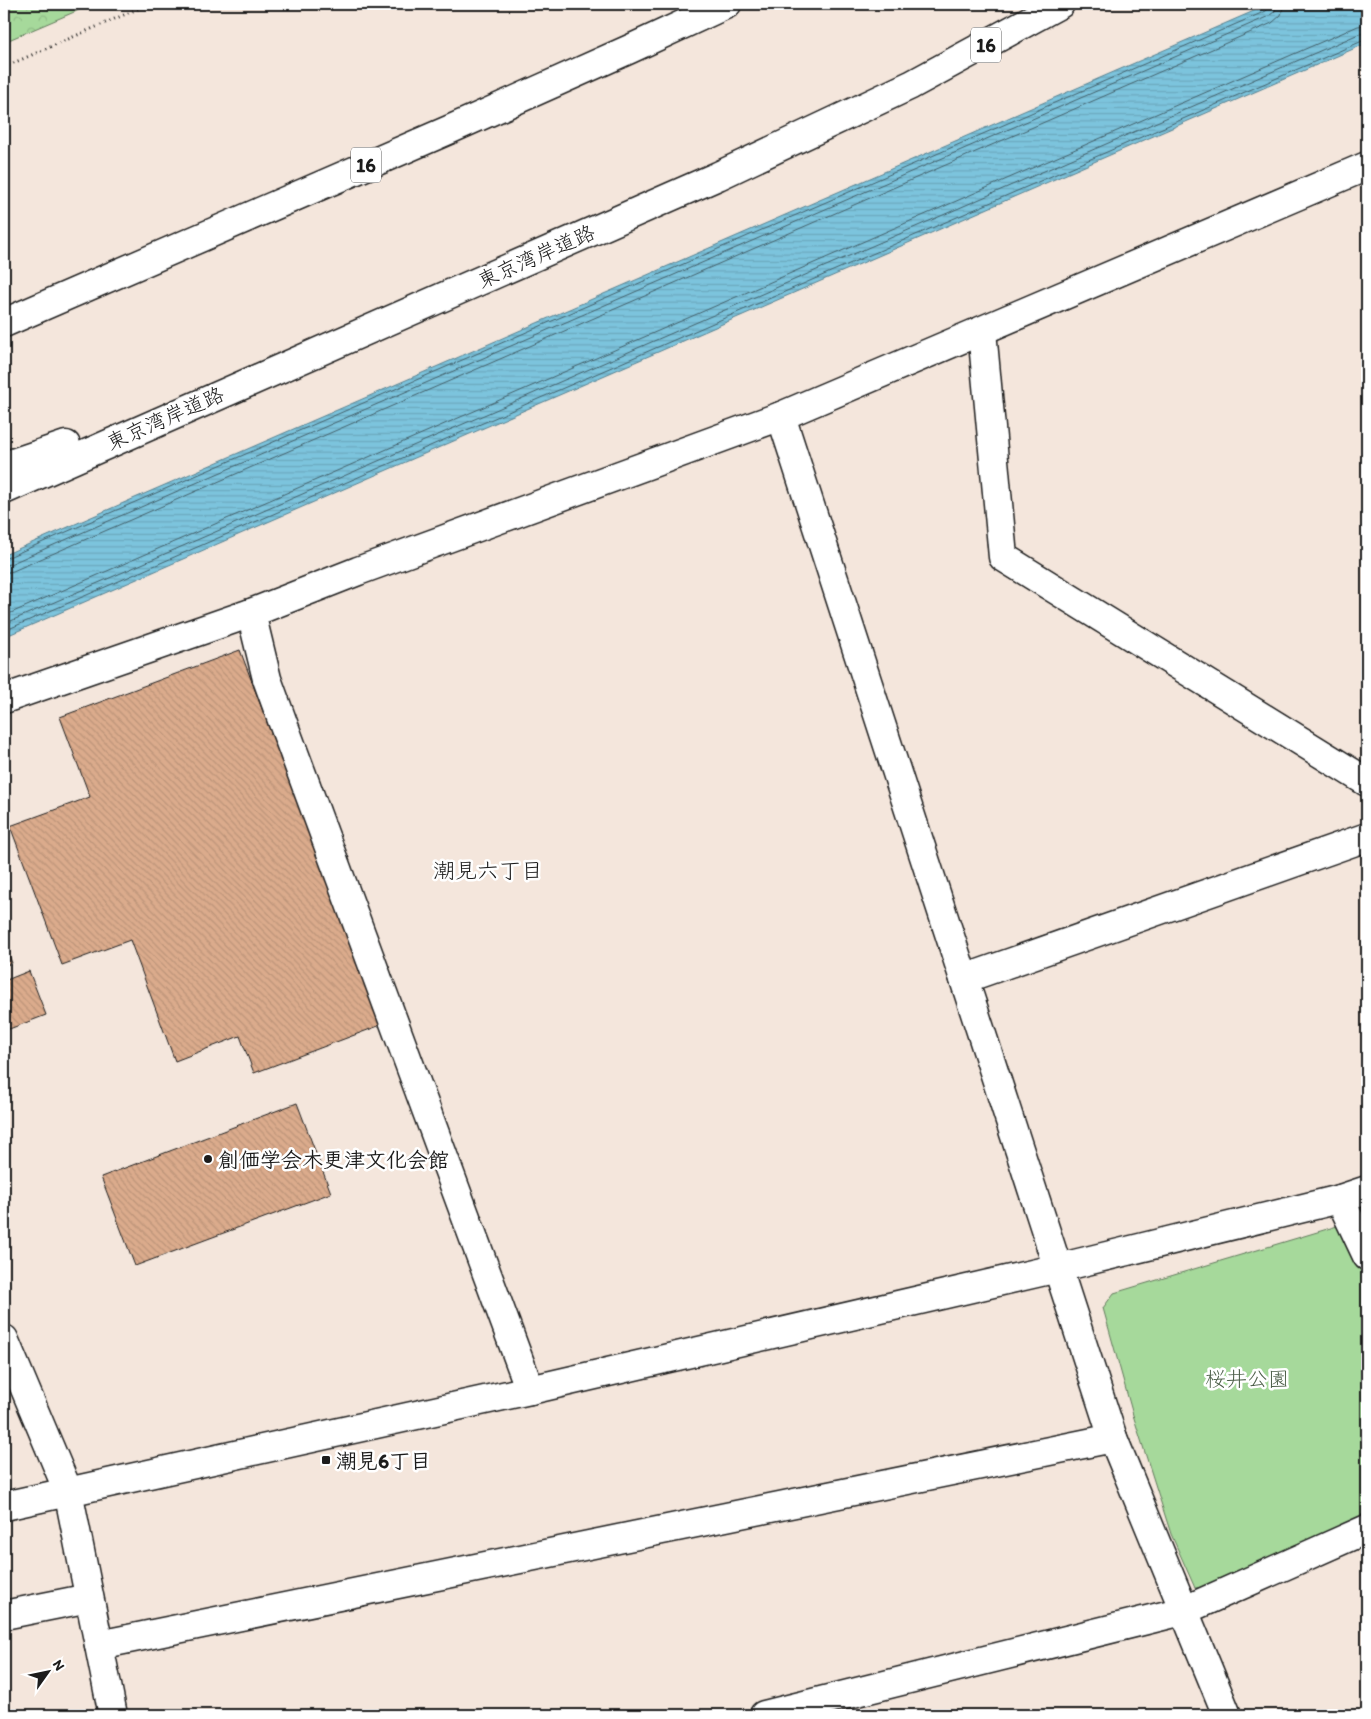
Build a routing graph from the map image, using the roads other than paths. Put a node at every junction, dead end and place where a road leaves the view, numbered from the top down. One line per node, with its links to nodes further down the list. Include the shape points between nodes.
1 (727, 4): 4 (main road, 16, via 451,129)
2 (1060, 4): 6 (main road, 東京湾岸道路 / 16, via 846,117)
3 (1367, 166): 5 (main road)
4 (4, 323)
5 (982, 331): 7 (main road); 12 (main road, via 1003,557)
6 (217, 396): 8 (main road); 9 (main road, 東京湾岸道路 / 16)
7 (781, 416): 10 (main road); 14 (main road)
8 (4, 466)
9 (4, 490)
10 (251, 613): 11 (main road); 20 (main road, via 267,679 283,724)
11 (4, 699)
12 (1367, 782)
13 (1367, 837): 14 (main road)
14 (964, 979): 18 (main road)
15 (1367, 1190): 16 (main road)
16 (1340, 1199): 17 (main road); 18 (main road)
17 (1367, 1256)
18 (1058, 1268): 20 (main road); 21 (main road)
19 (4, 1339): 22 (main road)
20 (530, 1390): 22 (main road)
21 (1113, 1438): 26 (main road); 28 (main road)
22 (68, 1491): 23 (main road); 25 (main road)
23 (4, 1506)
24 (1367, 1529): 26 (main road)
25 (89, 1598): 27 (main road); 28 (main road)
26 (1183, 1611): 30 (main road); 31 (main road)
27 (4, 1615)
28 (99, 1645): 29 (main road)
29 (113, 1715)
30 (764, 1715)
31 (1227, 1715)

